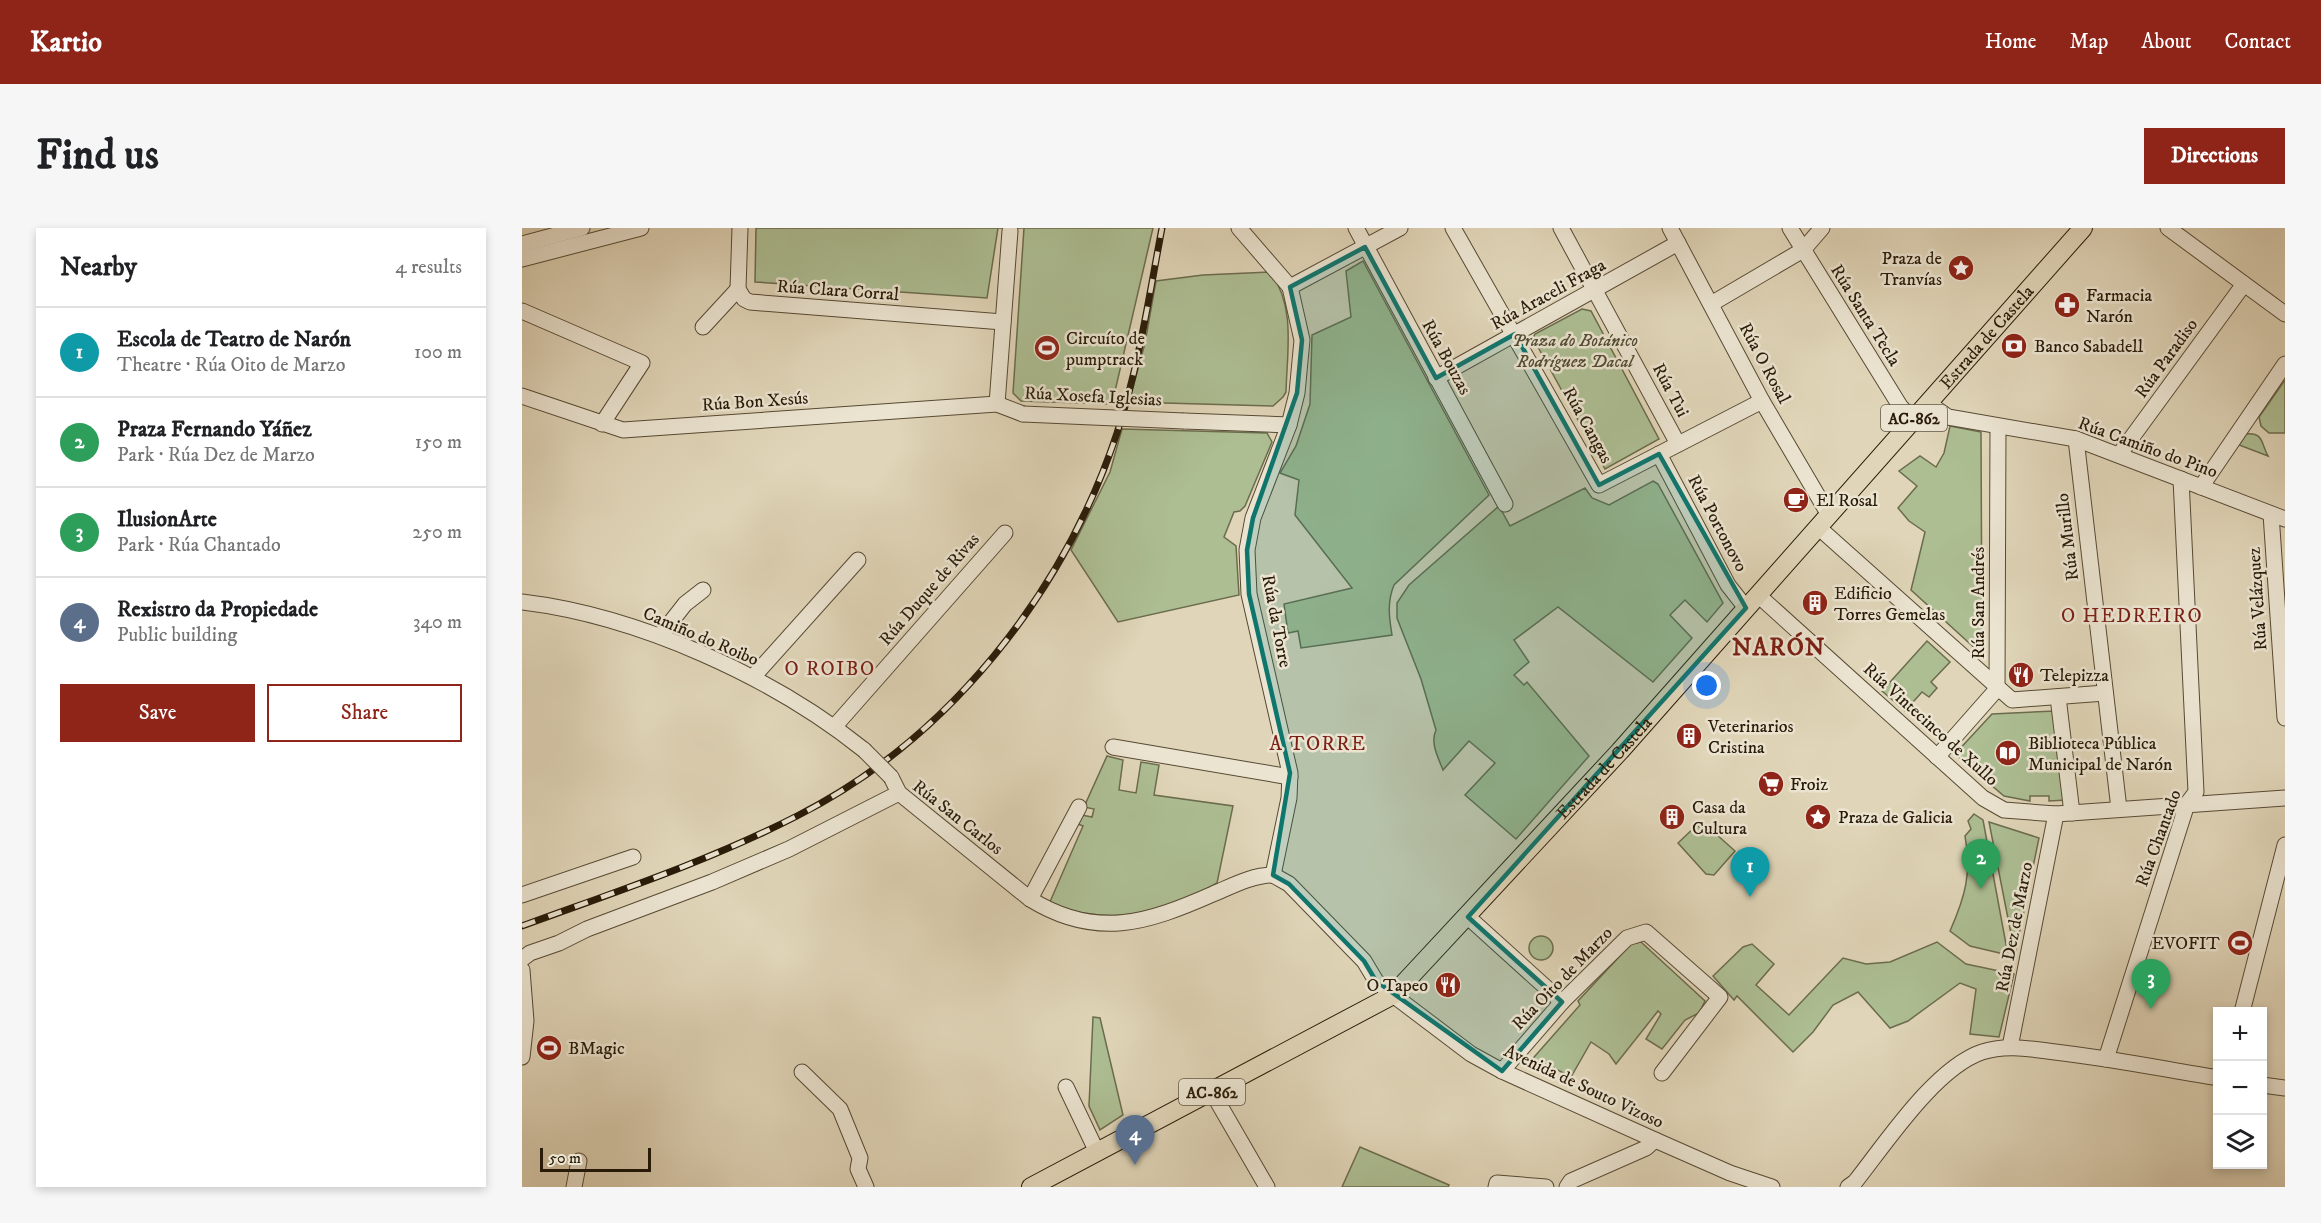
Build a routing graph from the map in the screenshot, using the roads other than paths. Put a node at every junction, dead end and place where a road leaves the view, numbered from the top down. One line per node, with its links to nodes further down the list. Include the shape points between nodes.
1 (582, 228): 16 (street)
2 (641, 228): 19 (street)
3 (740, 228): 22 (street)
4 (1239, 228): 21 (street, Rúa da Torre)
5 (1356, 228): 17 (street, Rúa Bouzas)
6 (1400, 228): 17 (street)
7 (1453, 228): 29 (street, Rúa Cangas)
8 (1561, 228): 23 (street, Rúa Tui)
9 (1670, 228): 15 (street, Rúa O Rosal)
10 (1790, 228): 18 (street, Rúa Santa Tecla)
11 (1821, 228): 18 (street)
12 (2083, 228): 34 (main road, Estrada de Castela / AC-862)
13 (2168, 228): 20 (street)
14 (1010, 231): 27 (street, Rúa Xosefa Iglesias)
15 (1678, 243): 23 (street, Rúa Araceli Fraga); 24 (street, Rúa O Rosal)
16 (522, 244)
17 (1365, 247): 21 (street); 31 (street, Rúa Bouzas)
18 (1803, 250): 24 (street); 36 (street, Rúa Santa Tecla, via 1900,406)
19 (522, 259)
20 (2244, 284): 26 (street); 43 (street, Rúa Paradiso)
21 (1290, 287): 38 (street, Rúa da Torre, via 1302,340 1298,393)
22 (738, 289): 27 (street, Rúa Clara Corral, via 744,299 757,303); 28 (street)
23 (1595, 290): 29 (street, Rúa Araceli Fraga); 41 (street, Rúa Tui)
24 (1711, 304): 33 (street, Rúa O Rosal)
25 (522, 311): 37 (street, via 642,363)
26 (2285, 314)
27 (1003, 322): 35 (street, Rúa Xosefa Iglesias)
28 (703, 327)
29 (1515, 334): 31 (street, Rúa Araceli Fraga); 42 (street, Rúa Cangas, via 1599,485)
30 (2285, 364): 45 (street)
31 (1436, 378): 46 (street, Rúa Bouzas)
32 (522, 396): 37 (street, Rúa Bon Xesús)
33 (1762, 401): 41 (street); 48 (street, Rúa O Rosal)
34 (1928, 403): 36 (main road, Estrada de Castela / AC-862); 39 (street, Rúa Camiño do Pino, via 1948,417)
35 (997, 404): 37 (street, Rúa Bon Xesús, via 623,430); 38 (street, Rúa Xosefa Iglesias, bridge, via 1023,414)
36 (1913, 420): 48 (main road, Estrada de Castela / AC-862)
37 (602, 424)
38 (1289, 424): 63 (street, Rúa da Torre, via 1253,518 1246,550 1249,594)
39 (1998, 426): 40 (street, Rúa Camiño do Pino); 56 (street, Rúa San Andrés)
40 (2076, 439): 43 (street, Rúa Camiño do Pino); 57 (street, Rúa Murillo)
41 (1678, 444): 42 (street)
42 (1659, 454): 53 (street, Rúa Portonovo, via 1728,585)
43 (2119, 455): 44 (street, Rúa Camiño do Pino)
44 (2181, 479): 45 (street, Rúa Camiño do Pino); 66 (street, Rúa Chantado, via 2196,792)
45 (2200, 487): 47 (street, Rúa Camiño do Pino)
46 (1504, 504)
47 (2278, 516): 59 (street, Rúa Velázquez)
48 (1823, 521): 53 (main road, Estrada de Castela / AC-862); 56 (street, Rúa O Rosal)
49 (1005, 533): 60 (street, Rúa Duque de Rivas)
50 (858, 560): 55 (street)
51 (703, 590): 54 (street, via 685,604)
52 (522, 602): 54 (street, Camiño do Roibo, via 572,610)
53 (1752, 602): 62 (street, Rúa Vintecinco de Xullo); 75 (main road, Estrada de Castela / AC-862)
54 (660, 636): 55 (street, Camiño do Roibo)
55 (753, 677): 60 (street, Camiño do Roibo)
56 (1997, 688): 58 (street, Rúa O Rosal, via 2012,700); 62 (street)
57 (2105, 693): 58 (street, Rúa O Rosal); 68 (street, Rúa Murillo)
58 (2058, 697): 69 (street, Rúa Dez de Marzo)
59 (2285, 718)
60 (835, 726): 64 (street, Camiño do Roibo, bridge, via 891,777)
61 (1113, 747): 63 (street)
62 (1937, 757): 69 (street, Rúa Vintecinco de Xullo, via 1994,806 2015,812)
63 (1290, 777): 72 (street, Rúa da Torre)
64 (899, 793): 74 (street, Rúa San Carlos); 76 (street, Rúa San Carlos, via 789,849)
65 (2285, 798): 66 (street, Rúa Vintecinco de Xullo)
66 (2187, 804): 68 (street, Rúa Vintecinco de Xullo); 83 (street, Rúa Chantado)
67 (1079, 807): 74 (street)
68 (2119, 809): 69 (street, Rúa Vintecinco de Xullo)
69 (2064, 813): 81 (street, Rúa Dez de Marzo)
70 (2285, 845): 80 (street)
71 (633, 857): 73 (street)
72 (1274, 875): 74 (street, Rúa San Carlos, via 1258,876 1168,913 1131,922 1074,919); 78 (street, via 1289,884)
73 (522, 895)
74 (1030, 899)
75 (1468, 916): 78 (main road, Estrada de Castela / AC-862); 79 (street)
76 (522, 959)
77 (522, 970): 82 (street, via 526,1021)
78 (1393, 995): 84 (street, Avenida de Souto Vizoso, via 1471,1054); 91 (main road, Estrada de Castela / AC-862)
79 (1562, 1002): 84 (street, Rúa Oito de Marzo); 86 (street, Rúa Oito de Marzo, via 1627,938 1646,932 1720,997)
80 (2243, 1007)
81 (2010, 1047): 83 (street); 96 (street, via 1982,1052 1929,1090)
82 (522, 1057)
83 (2106, 1059): 87 (street)
84 (1502, 1071): 92 (street, Avenida de Souto Vizoso)
85 (802, 1072): 98 (street, via 840,1109 860,1158 858,1169)
86 (1662, 1073)
87 (2213, 1077)
88 (2267, 1086): 90 (street)
89 (1066, 1087): 93 (street)
90 (2285, 1088)
91 (1212, 1092): 93 (main road, Estrada de Castela / AC-862); 95 (street)
92 (1654, 1140): 102 (street, via 1646,1148 1571,1181); 103 (street, Avenida de Souto Vizoso)
93 (1097, 1152): 99 (main road, Estrada de Castela / AC-862)
94 (579, 1161): 97 (street)
95 (1263, 1185)
96 (1855, 1185)
97 (574, 1187)
98 (866, 1187)
99 (1031, 1187)
100 (1496, 1187): 101 (street, via 1497,1183)
101 (1546, 1187)
102 (1567, 1187)
103 (1772, 1187)

